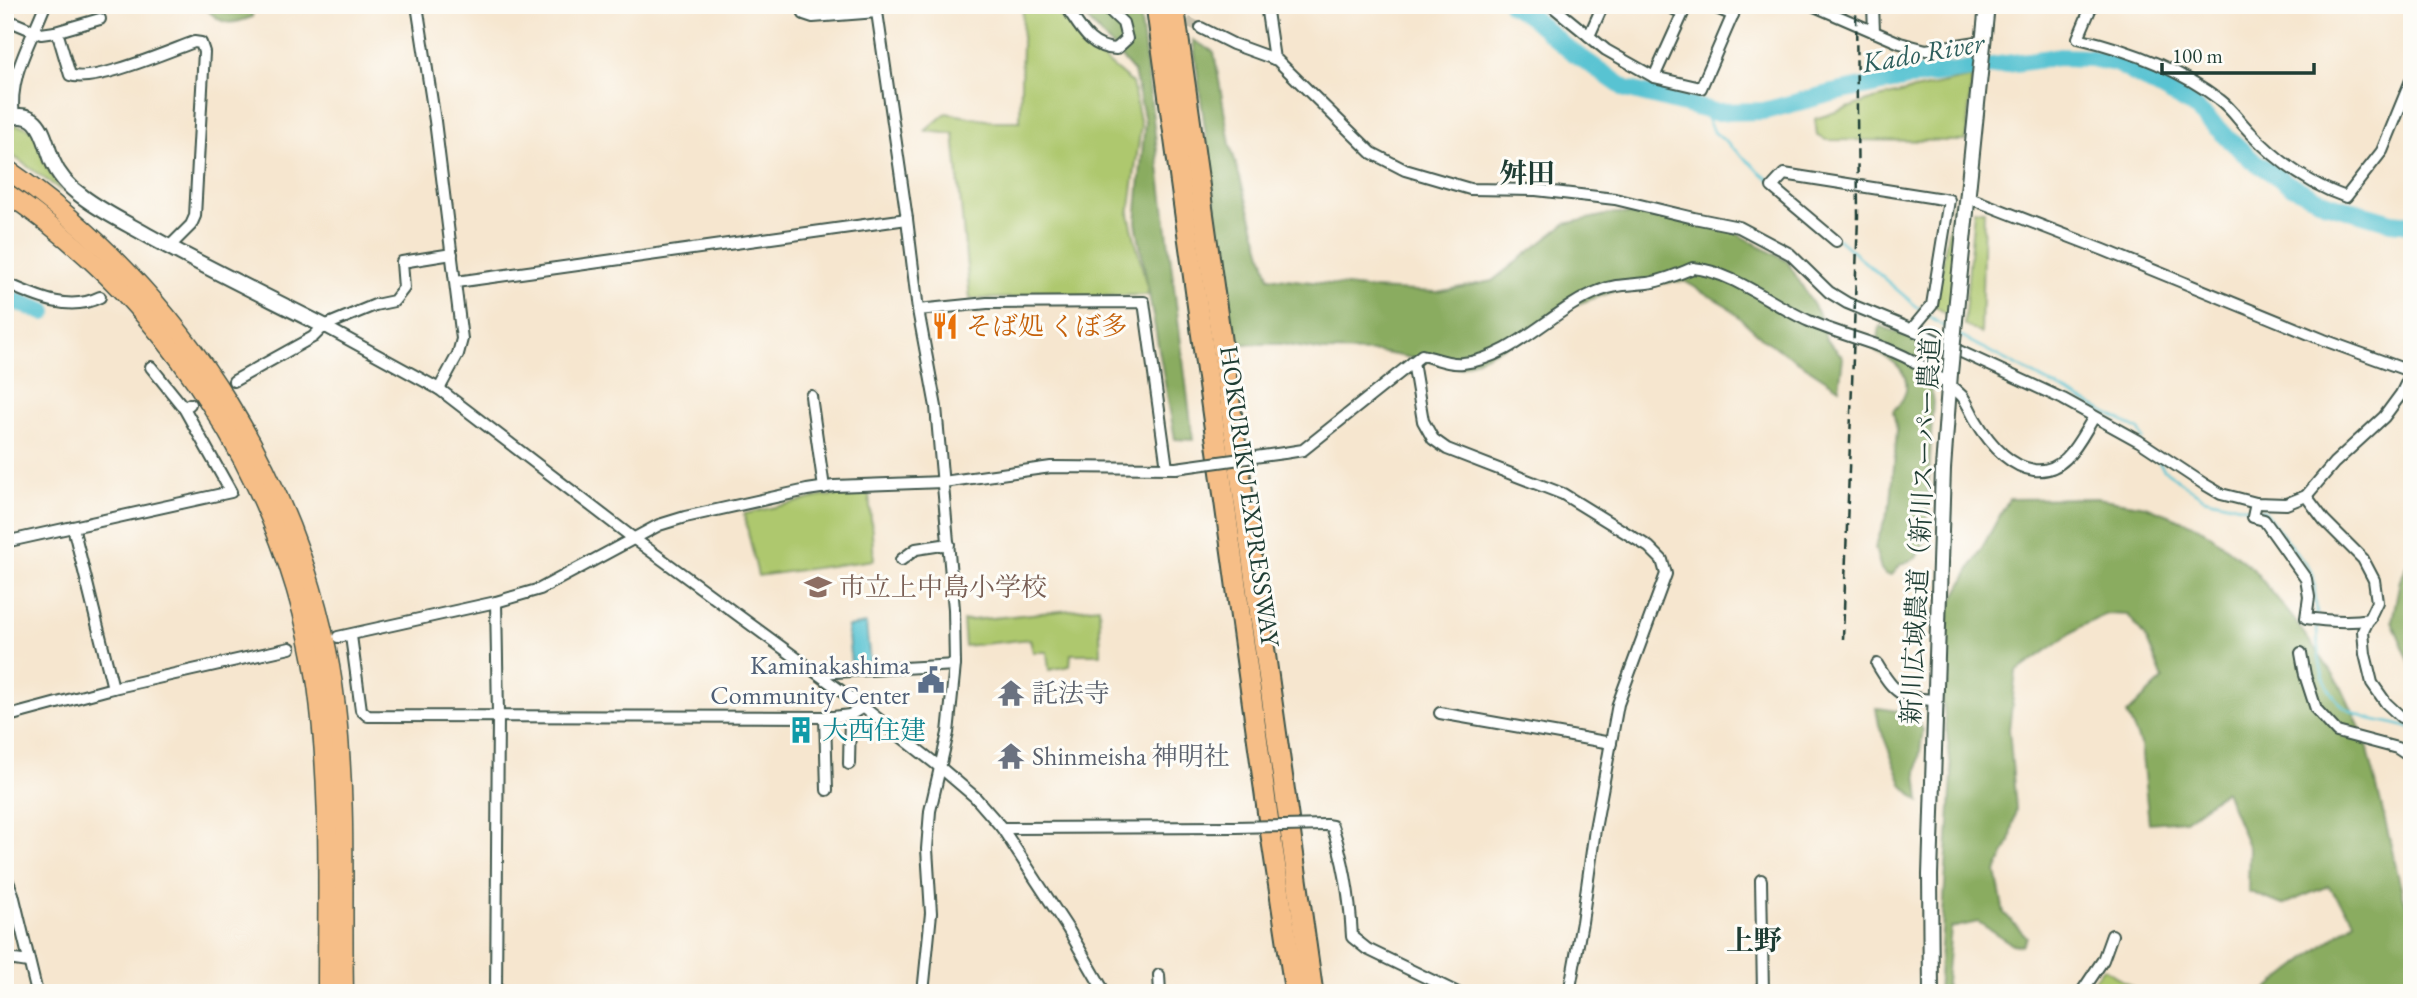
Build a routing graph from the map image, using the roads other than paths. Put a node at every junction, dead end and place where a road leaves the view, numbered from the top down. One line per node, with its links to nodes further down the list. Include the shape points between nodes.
1 (45, 5): 22 (street)
2 (417, 5): 37 (street)
3 (803, 5): 17 (street, via 804,14 813,17)
4 (1065, 5): 5 (street, via 1100,48 1116,49 1127,38 1123,23)
5 (1104, 5)
6 (1156, 5): 99 (highway, HOKURIKU EXPRESSWAY)
7 (1174, 5): 100 (highway, HOKURIKU EXPRESSWAY)
8 (1266, 5): 27 (street)
9 (1603, 5): 25 (street)
10 (1665, 5): 28 (street, via 1683,13)
11 (1709, 5): 18 (street)
12 (1812, 5): 24 (street)
13 (1873, 5): 24 (street)
14 (1987, 5): 26 (street, 新川広域農道（新川スーパー農道）)
15 (2092, 5): 29 (street, via 2078,38 2183,75 2222,101 2281,161 2324,190 2346,197 2382,151)
16 (1553, 6): 25 (street)
17 (876, 9): 34 (street)
18 (1735, 10): 28 (street, via 1701,88)
19 (5, 19): 22 (street)
20 (100, 19): 23 (street)
21 (1201, 28): 27 (street)
22 (34, 32): 23 (street); 30 (street, via 13,85)
23 (55, 32): 36 (street, via 70,75 78,78 201,43 195,216)
24 (1874, 32): 26 (street, via 1926,50)
25 (1589, 36): 28 (street)
26 (1983, 45): 33 (street, 新川広域農道（新川スーパー農道）)
27 (1274, 59): 43 (street, via 1373,153 1405,170 1470,189 1536,190 1615,199 1738,226 1790,254 1847,303)
28 (1654, 77)
29 (2412, 78)
30 (10, 118): 36 (street, via 27,117 36,122 53,163 71,188)
31 (5, 169): 94 (highway, via 111,256 167,318 227,400 272,483 317,610 336,706 345,826)
32 (5, 192): 93 (highway, via 51,225 151,323 222,422 254,481 293,583 323,736)
33 (1967, 197): 46 (street); 47 (street, 新川広域農道（新川スーパー農道）, bridge)
34 (907, 219): 38 (street); 41 (street)
35 (1836, 241): 43 (street, via 1776,183 1784,174 1949,200 1929,308)
36 (169, 247): 42 (street)
37 (452, 254): 38 (street); 42 (street, via 402,262 404,288 394,301)
38 (456, 282): 49 (street, via 462,339)
39 (5, 283): 40 (street, via 49,302 90,302)
40 (100, 297)
41 (918, 310): 52 (street, via 987,303 1144,302); 53 (street, via 936,407)
42 (324, 326): 48 (street, via 313,337); 49 (street)
43 (1912, 330): 51 (street)
44 (1413, 362): 47 (street, via 1422,355 1461,364 1480,360 1598,291 1648,283 1693,268); 52 (street, bridge, via 1303,450); 80 (street, via 1423,421 1433,439 1447,449 1563,494 1649,547 1662,560 1667,574 1618,704)
45 (152, 367): 57 (street, via 187,406 231,492)
46 (2412, 372): 55 (street, via 2384,417)
47 (1949, 379): 51 (street, via 1999,451 2032,470 2053,468 2065,460); 72 (street, 新川広域農道（新川スーパー農道）)
48 (234, 381)
49 (439, 388): 58 (street)
50 (811, 396): 54 (street)
51 (2094, 417): 56 (street, via 2221,494)
52 (1171, 468): 53 (street, via 1051,467)
53 (943, 482): 54 (street); 60 (street)
54 (824, 488): 58 (street, via 685,517)
55 (2306, 496): 56 (street, via 2286,504); 63 (street, via 2363,559 2374,580 2377,602)
56 (2255, 503): 63 (street, via 2253,516 2264,520 2306,579 2306,618)
57 (74, 527): 59 (street); 71 (street)
58 (634, 538): 62 (street, via 540,589); 70 (street)
59 (5, 542)
60 (949, 544): 61 (street, via 916,549); 69 (street)
61 (901, 560)
62 (496, 602): 64 (street); 75 (street)
63 (2370, 618): 79 (street, via 2364,631 2372,683 2386,703)
64 (351, 636): 65 (street); 75 (street, via 361,710 368,716)
65 (338, 637)
66 (290, 648): 71 (street)
67 (2301, 653): 81 (street, via 2316,709 2337,732 2397,748)
68 (1877, 664): 72 (street, via 1898,694)
69 (955, 665): 70 (street); 83 (street)
70 (818, 673): 73 (street)
71 (113, 688): 78 (street)
72 (1936, 700): 104 (street, 新川広域農道（新川スーパー農道）)
73 (863, 707): 76 (street); 83 (street)
74 (1440, 713): 80 (street)
75 (498, 715): 77 (street); 95 (street)
76 (850, 715): 77 (street); 82 (street)
77 (825, 717): 84 (street)
78 (5, 718)
79 (2412, 722)
80 (1611, 743): 102 (street)
81 (2412, 758)
82 (849, 764)
83 (941, 768): 85 (street); 96 (street, via 930,811 931,914)
84 (827, 790)
85 (1002, 828): 97 (street); 101 (street, bridge, via 1332,826 1350,897 1352,937)
86 (5, 874): 90 (street)
87 (1761, 880): 103 (street)
88 (2112, 935): 105 (street, via 2103,960)
89 (5, 956): 90 (street)
90 (29, 962): 92 (street)
91 (1159, 975): 98 (street)
92 (37, 993)
93 (327, 993)
94 (344, 993)
95 (496, 993)
96 (923, 993)
97 (1105, 993)
98 (1160, 993)
99 (1295, 993)
100 (1313, 993)
101 (1458, 993)
102 (1569, 993)
103 (1763, 993)
104 (1931, 993)
105 (2081, 993)

